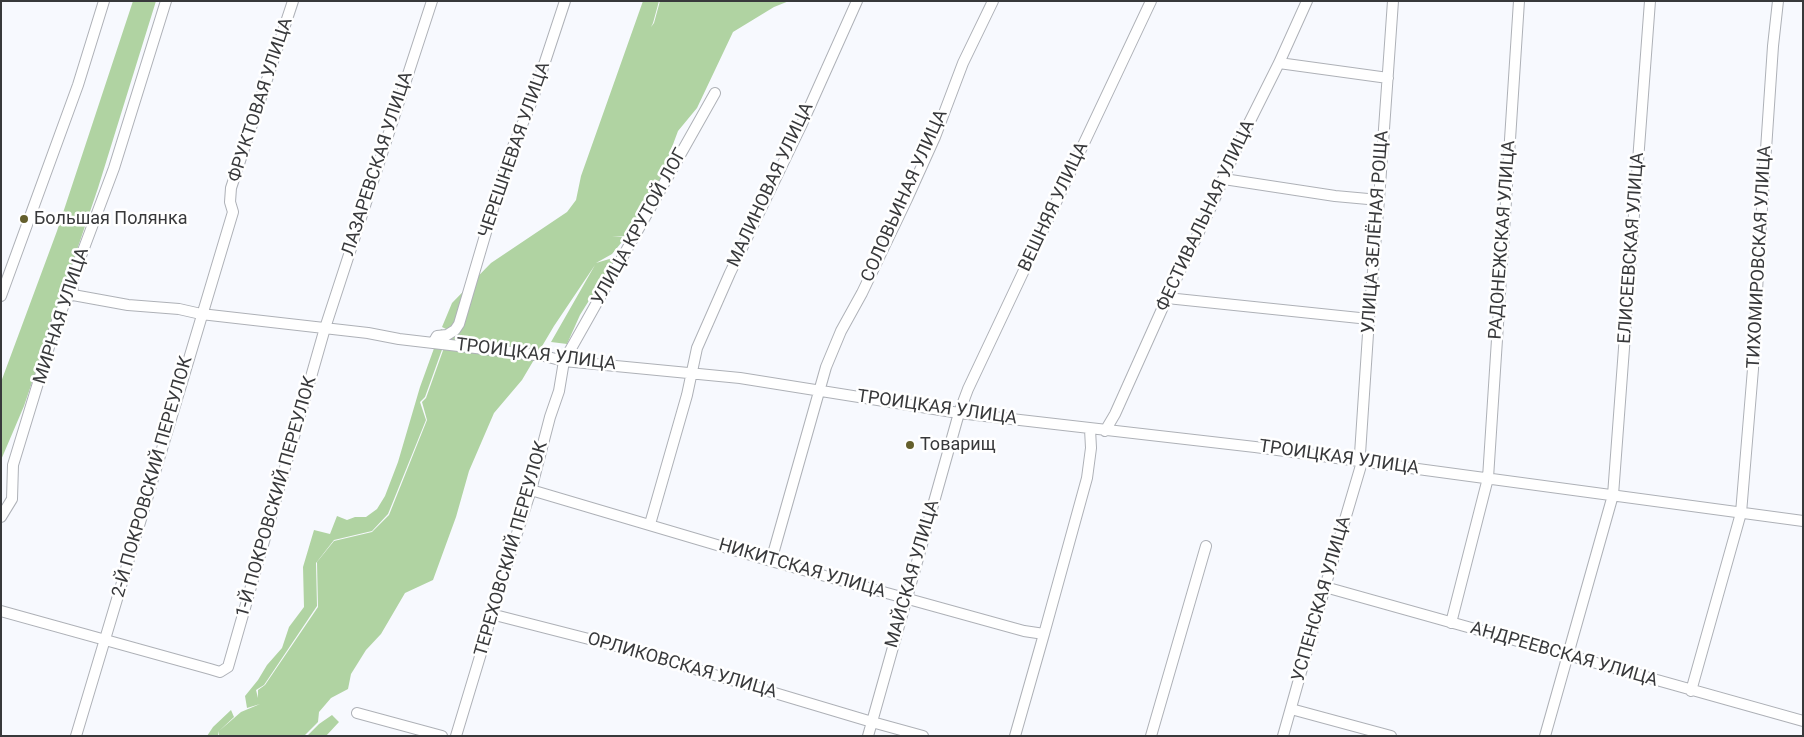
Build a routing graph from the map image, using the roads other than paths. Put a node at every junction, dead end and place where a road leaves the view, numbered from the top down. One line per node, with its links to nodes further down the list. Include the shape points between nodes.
1 (104, 1): 20 (street, via 78,85)
2 (166, 1): 19 (street, МИРНАЯ УЛИЦА, via 114,168 72,280)
3 (293, 1): 22 (street, ФРУКТОВАЯ УЛИЦА, via 231,188 233,212)
4 (432, 1): 24 (street, ЛАЗАРЕВСКАЯ УЛИЦА)
5 (565, 1): 25 (street, ЧЕРЕШНЕВАЯ УЛИЦА, via 532,101 507,162 459,324 447,335 436,336)
6 (858, 1): 27 (street, МАЛИНОВАЯ УЛИЦА, via 718,300 697,348)
7 (992, 1): 28 (street, СОЛОВЬИНАЯ УЛИЦА, via 962,63 908,199 841,331)
8 (1151, 1): 29 (street, ВЕШНЯЯ УЛИЦА)
9 (1306, 1): 14 (street, ФЕСТИВАЛЬНАЯ УЛИЦА)
10 (1393, 1): 15 (street, УЛИЦА ЗЕЛЁНАЯ РОЩА)
11 (1519, 1): 33 (street, РАДОНЕЖСКАЯ УЛИЦА)
12 (1650, 1): 35 (street, ЕЛИСЕЕВСКАЯ УЛИЦА)
13 (1778, 1): 36 (street, ТИХОМИРОВСКАЯ УЛИЦА)
14 (1279, 64): 15 (street); 17 (street, ФЕСТИВАЛЬНАЯ УЛИЦА)
15 (1388, 78): 18 (street, УЛИЦА ЗЕЛЁНАЯ РОЩА)
16 (715, 93): 26 (street, УЛИЦА КРУТОЙ ЛОГ)
17 (1224, 179): 18 (street); 21 (street, ФЕСТИВАЛЬНАЯ УЛИЦА)
18 (1380, 200): 23 (street, УЛИЦА ЗЕЛЁНАЯ РОЩА)
19 (73, 295): 22 (street, ТРОИЦКАЯ УЛИЦА); 37 (street, МИРНАЯ УЛИЦА, via 67,297 56,324 14,465 12,498)
20 (1, 296)
21 (1167, 298): 23 (street); 31 (street, ФЕСТИВАЛЬНАЯ УЛИЦА)
22 (201, 314): 24 (street, ТРОИЦКАЯ УЛИЦА); 48 (street, 2-Й ПОКРОВСКИЙ ПЕРЕУЛОК)
23 (1369, 318): 32 (street, УЛИЦА ЗЕЛЁНАЯ РОЩА)
24 (325, 328): 25 (street, ТРОИЦКАЯ УЛИЦА); 48 (street, 1-Й ПОКРОВСКИЙ ПЕРЕУЛОК, via 228,667 220,672)
25 (433, 343): 26 (street, ТРОИЦКАЯ УЛИЦА)
26 (564, 361): 27 (street, ТРОИЦКАЯ УЛИЦА); 34 (street, ТЕРЕХОВСКИЙ ПЕРЕУЛОК, via 559,391)
27 (692, 372): 28 (street, ТРОИЦКАЯ УЛИЦА); 39 (street, МАЛИНОВАЯ УЛИЦА)
28 (818, 392): 29 (street, ТРОИЦКАЯ УЛИЦА); 41 (street, СОЛОВЬИНАЯ УЛИЦА)
29 (959, 413): 30 (street, ТРОИЦКАЯ УЛИЦА); 43 (street, МАЙСКАЯ УЛИЦА)
30 (1090, 429): 31 (street, ТРОИЦКАЯ УЛИЦА); 47 (street, via 1087,478)
31 (1105, 431): 32 (street, ТРОИЦКАЯ УЛИЦА)
32 (1362, 462): 33 (street, ТРОИЦКАЯ УЛИЦА); 42 (street, УСПЕНСКАЯ УЛИЦА)
33 (1488, 478): 35 (street, ТРОИЦКАЯ УЛИЦА); 46 (street, РАДОНЕЖСКАЯ УЛИЦА)
34 (531, 490): 39 (street, НИКИТСКАЯ УЛИЦА); 45 (street, ТЕРЕХОВСКИЙ ПЕРЕУЛОК)
35 (1613, 495): 36 (street, ТРОИЦКАЯ УЛИЦА); 49 (street, ЕЛИСЕЕВСКАЯ УЛИЦА)
36 (1741, 513): 38 (street, ТРОИЦКАЯ УЛИЦА); 50 (street, ТИХОМИРОВСКАЯ УЛИЦА)
37 (1, 517)
38 (1803, 521)
39 (650, 524): 41 (street, НИКИТСКАЯ УЛИЦА)
40 (1206, 546): 61 (street)
41 (771, 560): 43 (street, НИКИТСКАЯ УЛИЦА)
42 (1325, 587): 46 (street, АНДРЕЕВСКАЯ УЛИЦА); 51 (street, УСПЕНСКАЯ УЛИЦА)
43 (906, 598): 47 (street, НИКИТСКАЯ УЛИЦА); 53 (street, МАЙСКАЯ УЛИЦА)
44 (1, 611): 48 (street)
45 (490, 614): 53 (street, ОРЛИКОВСКАЯ УЛИЦА, via 624,648); 57 (street, ТЕРЕХОВСКИЙ ПЕРЕУЛОК)
46 (1450, 623): 49 (street, АНДРЕЕВСКАЯ УЛИЦА)
47 (1044, 634): 60 (street)
48 (105, 640): 55 (street, 2-Й ПОКРОВСКИЙ ПЕРЕУЛОК)
49 (1568, 656): 50 (street, АНДРЕЕВСКАЯ УЛИЦА); 64 (street, ЕЛИСЕЕВСКАЯ УЛИЦА)
50 (1691, 690): 54 (street, АНДРЕЕВСКАЯ УЛИЦА)
51 (1291, 709): 62 (street, УСПЕНСКАЯ УЛИЦА); 63 (street)
52 (357, 713): 56 (street)
53 (872, 722): 58 (street, МАЙСКАЯ УЛИЦА); 59 (street, ОРЛИКОВСКАЯ УЛИЦА)
54 (1803, 722)
55 (76, 736)
56 (442, 736)
57 (456, 736)
58 (868, 736)
59 (923, 736)
60 (1015, 736)
61 (1151, 736)
62 (1283, 736)
63 (1391, 736)
64 (1545, 736)

